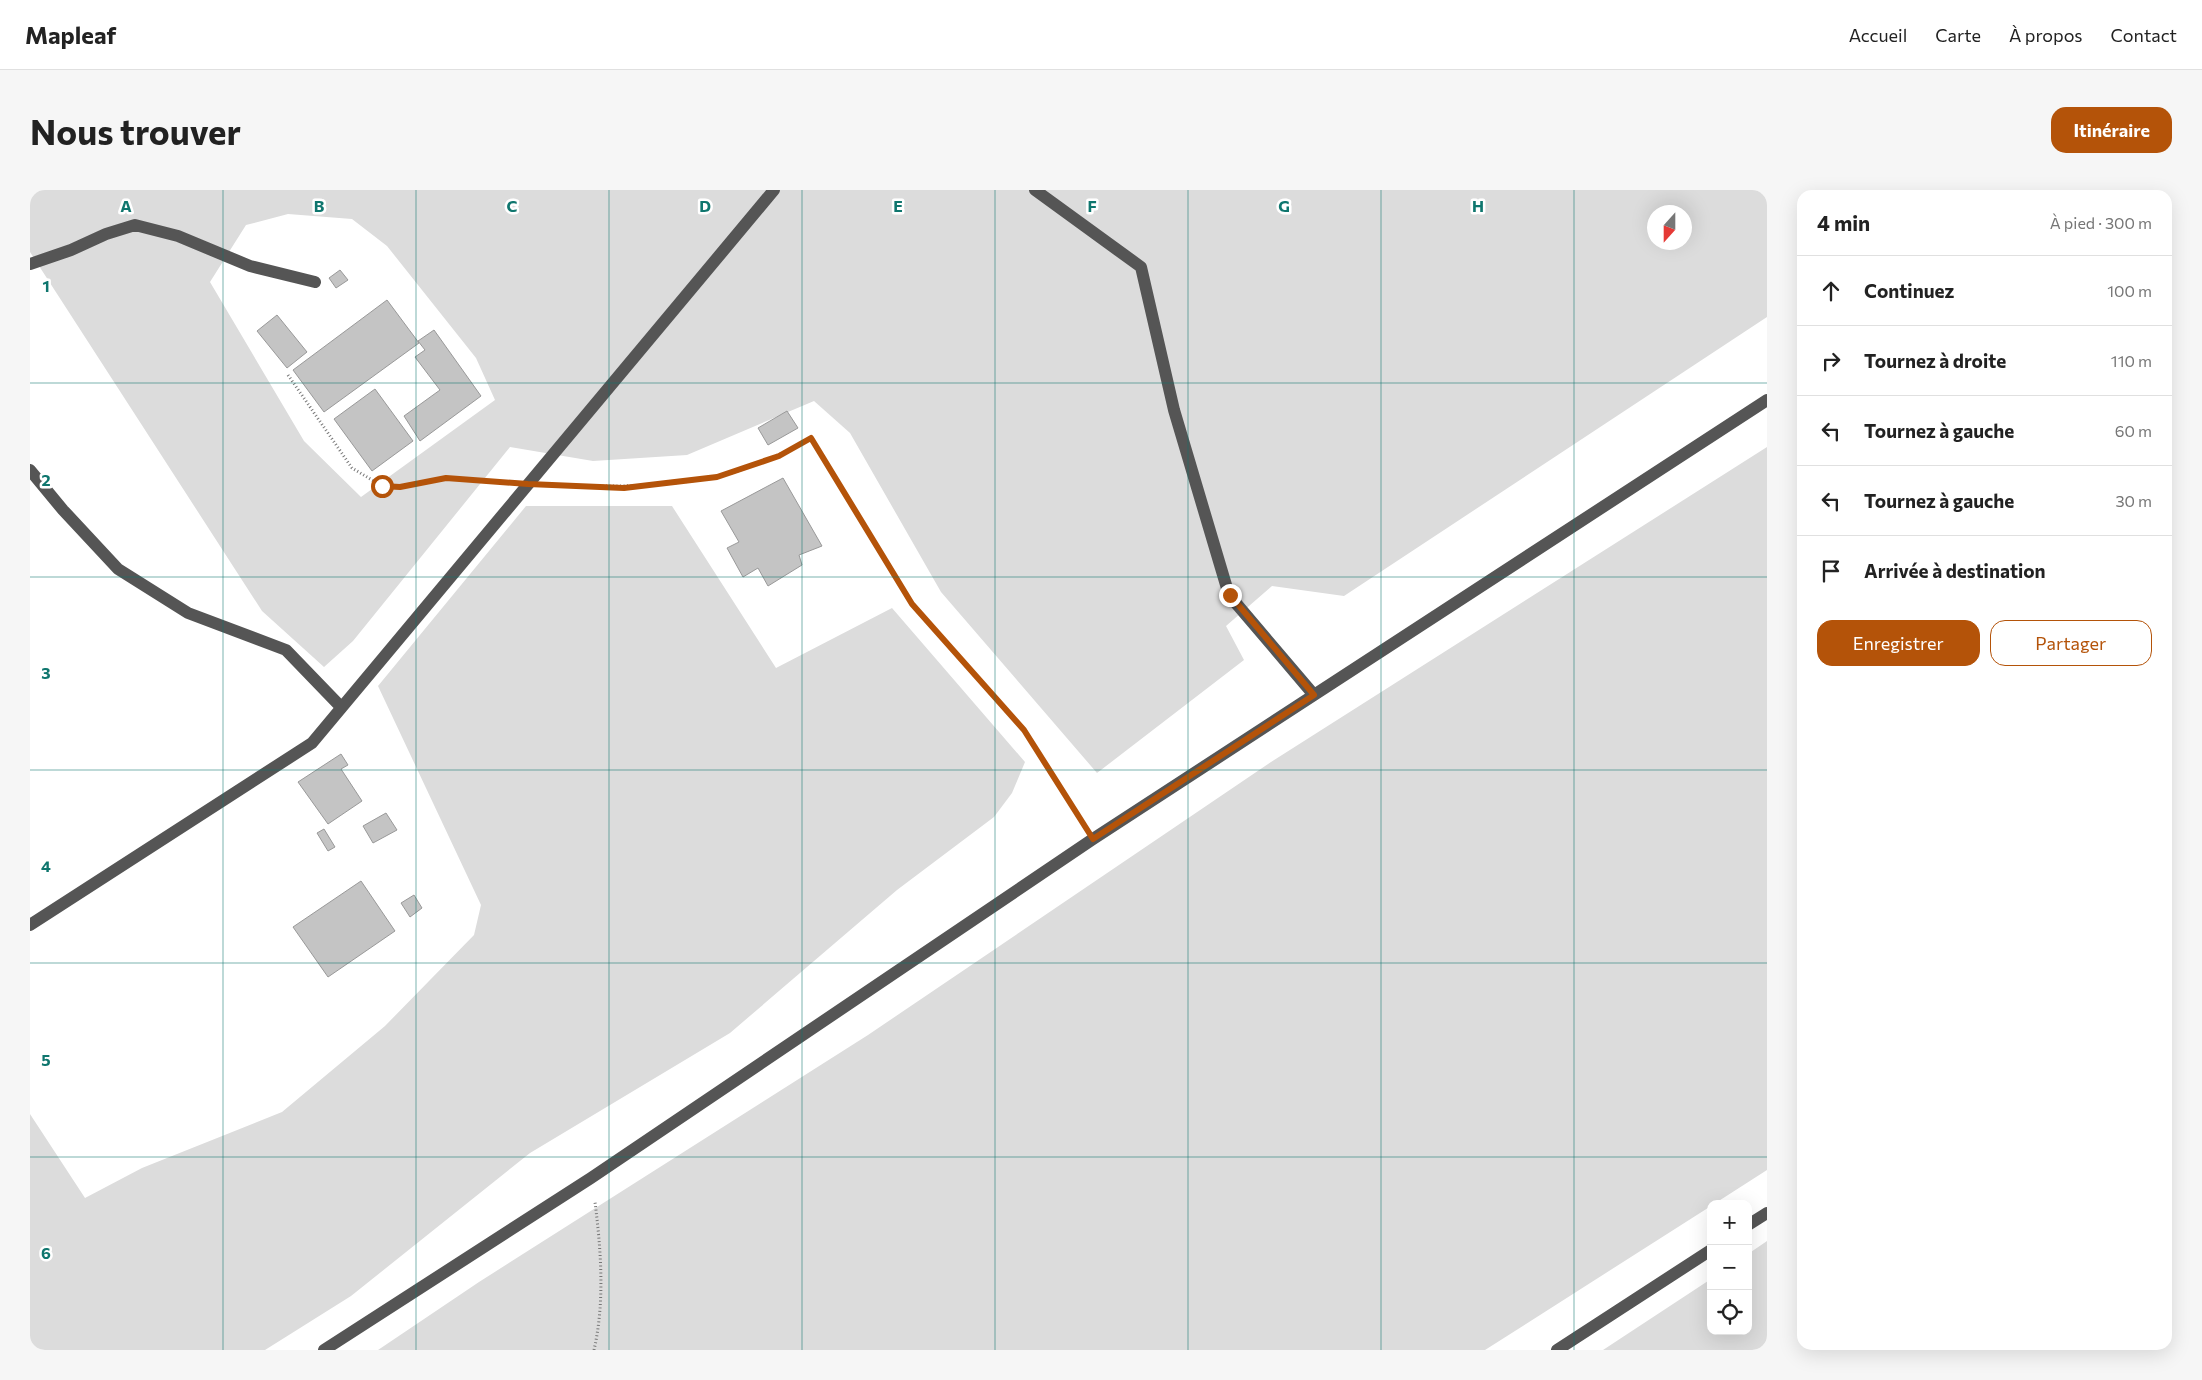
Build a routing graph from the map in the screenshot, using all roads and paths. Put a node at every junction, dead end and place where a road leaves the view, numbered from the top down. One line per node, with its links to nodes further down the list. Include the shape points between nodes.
1 (774, 190): 8 (street)
2 (1035, 190): 9 (street, via 1142,267 1174,410 1230,595)
3 (30, 264): 4 (street, via 135,225 178,236 250,266)
4 (315, 282)
5 (288, 375): 8 (path, via 352,468 382,486 400,487 446,478)
6 (1767, 400): 9 (street)
7 (30, 470): 10 (street, via 118,569 188,612 286,650)
8 (528, 484): 10 (street); 11 (path, via 624,488 717,477 779,456 811,438 912,604 1024,730)
9 (1314, 695): 11 (street)
10 (341, 707): 12 (street, via 312,743)
11 (1093, 839): 13 (street)
12 (30, 925)
13 (591, 1178): 17 (street); 18 (path, via 600,1238 600,1324)
14 (1767, 1213): 15 (street)
15 (1752, 1222)
16 (1707, 1253): 19 (street)
17 (324, 1350)
18 (594, 1350)
19 (1558, 1350)

